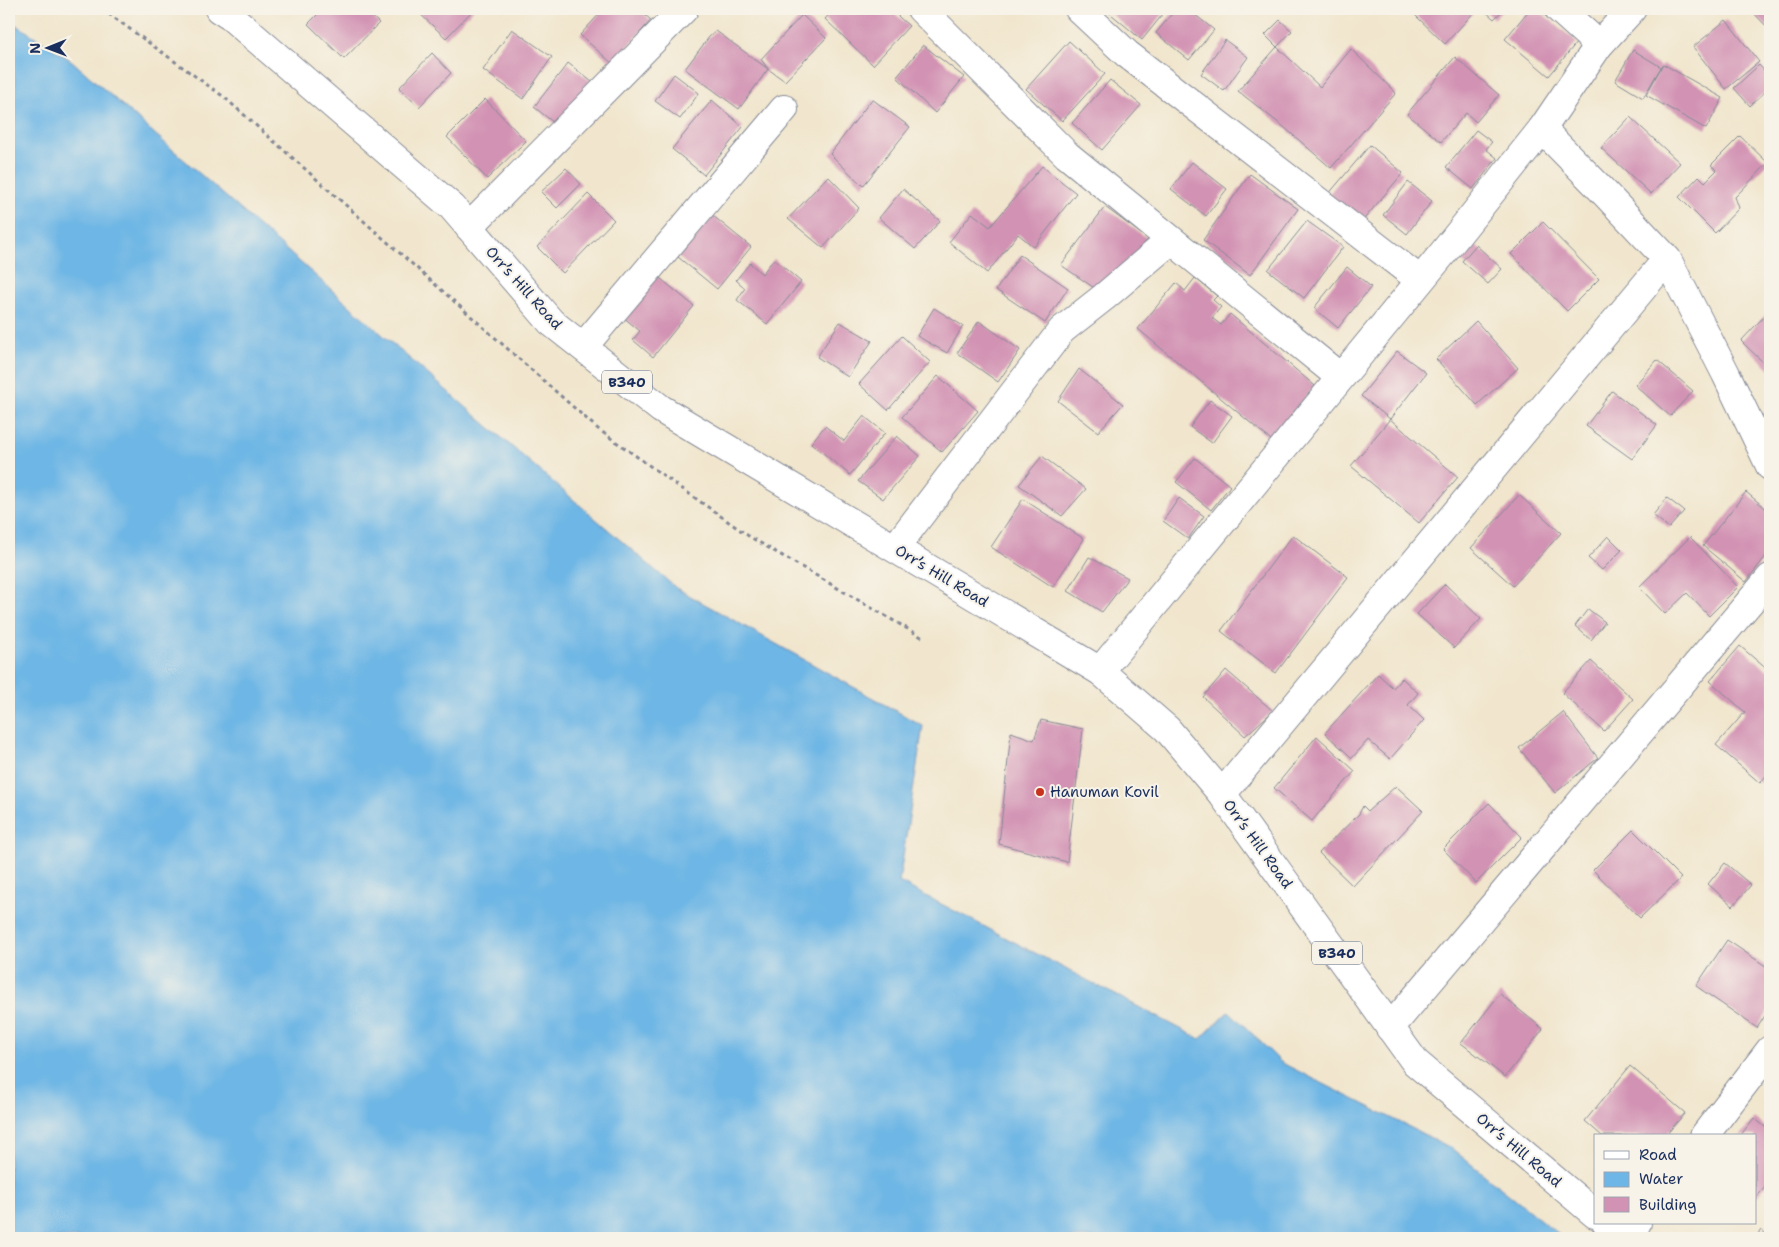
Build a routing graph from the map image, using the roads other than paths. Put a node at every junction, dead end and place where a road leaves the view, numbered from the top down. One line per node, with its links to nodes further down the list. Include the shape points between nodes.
1 (684, 9): 10 (street)
2 (922, 9): 11 (street, via 1067,155)
3 (1079, 9): 13 (street, via 1127,54)
4 (1559, 9): 7 (street)
5 (1632, 9): 7 (street)
6 (228, 11): 10 (street, Orr’s Hill Road / B340, via 452,207)
7 (1598, 45): 9 (street)
8 (784, 109): 14 (street)
9 (1542, 129): 12 (street); 13 (street)
10 (469, 227): 14 (street, Orr’s Hill Road / B340, via 551,322)
11 (1171, 240): 15 (street); 17 (street, via 1062,330)
12 (1667, 259): 16 (street); 20 (street)
13 (1420, 280): 15 (street)
14 (583, 347): 17 (street, Orr’s Hill Road / B340, via 661,409)
15 (1340, 377): 19 (street)
16 (1770, 466)
17 (894, 548): 19 (street, Orr’s Hill Road / B340)
18 (1770, 578): 21 (street)
19 (1100, 671): 20 (street, Orr’s Hill Road / B340, via 1167,729)
20 (1222, 794): 21 (street, Orr’s Hill Road / B340)
21 (1390, 1028): 24 (street, Orr’s Hill Road / B340, via 1415,1062)
22 (1770, 1050): 23 (street)
23 (1706, 1134)
24 (1594, 1213)
25 (1607, 1224): 27 (street)
26 (1636, 1224): 27 (street)
27 (1625, 1238)

